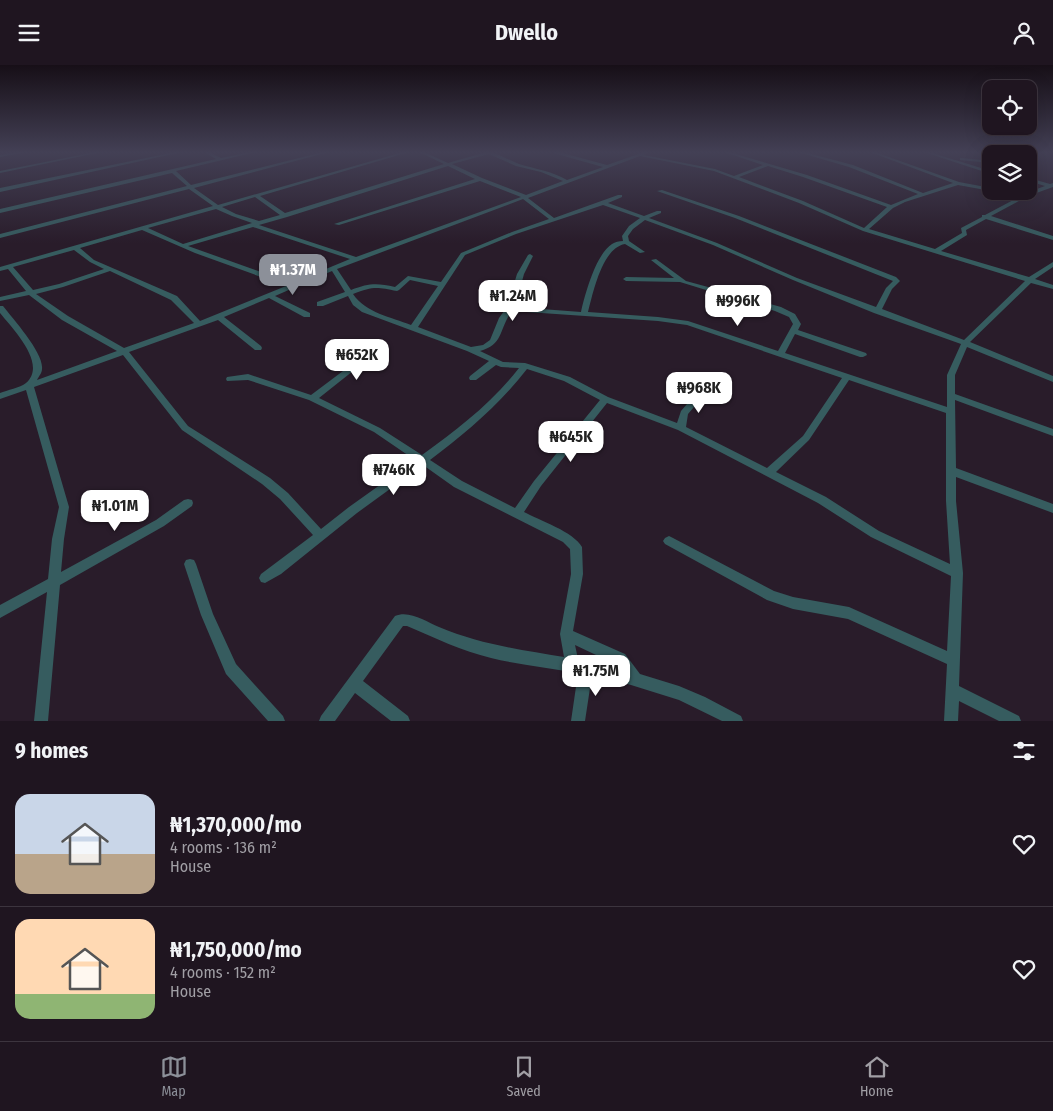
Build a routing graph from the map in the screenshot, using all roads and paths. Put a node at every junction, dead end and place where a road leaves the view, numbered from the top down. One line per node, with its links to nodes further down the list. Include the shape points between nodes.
1 (35, 183): 18 (street)
2 (123, 183): 29 (street)
3 (185, 183): 17 (street)
4 (210, 183): 17 (street)
5 (303, 183): 22 (street)
6 (395, 183): 31 (street)
7 (469, 183): 36 (street)
8 (489, 183): 23 (street)
9 (558, 183): 23 (street)
10 (749, 183): 38 (street)
11 (819, 183): 28 (street)
12 (894, 183): 21 (street)
13 (958, 183): 16 (street); 21 (street)
14 (1039, 183): 15 (street)
15 (1052, 186): 20 (street)
16 (982, 187)
17 (190, 188): 27 (street); 39 (street)
18 (0, 190)
19 (660, 191): 66 (street, via 894,278 897,281 889,288)
20 (1037, 191)
21 (921, 194): 28 (street)
22 (257, 196): 27 (street); 31 (street)
23 (524, 196): 34 (street, via 526,201); 47 (street)
24 (620, 196): 26 (street)
25 (1016, 200): 32 (street)
26 (603, 203): 33 (street); 34 (street)
27 (216, 207): 35 (street); 37 (street)
28 (891, 207): 38 (street)
29 (0, 211)
30 (659, 212): 33 (street)
31 (285, 216): 35 (street)
32 (984, 216): 40 (street); 45 (street, via 963,229 966,234)
33 (644, 218): 41 (street, via 629,229); 66 (street)
34 (552, 219): 56 (street, via 468,250)
35 (258, 224): 42 (street); 47 (street)
36 (337, 224)
37 (142, 228): 42 (street); 43 (street)
38 (865, 230): 45 (street)
39 (0, 236)
40 (1053, 238)
41 (626, 242): 44 (street); 68 (street, via 614,245 608,252 588,295)
42 (182, 246): 57 (street)
43 (75, 247): 50 (street); 51 (street, via 92,261)
44 (642, 252)
45 (935, 252): 54 (street)
46 (530, 256): 65 (street, via 524,263)
47 (356, 259): 52 (street)
48 (654, 260): 55 (street)
49 (1053, 264): 54 (street)
50 (5, 267): 59 (street)
51 (110, 269): 59 (street, via 54,287); 70 (street, via 174,297)
52 (334, 269): 57 (street); 60 (street)
53 (626, 279): 55 (street)
54 (1031, 279): 58 (street); 73 (street)
55 (680, 280): 72 (street, via 785,311 798,324)
56 (441, 284): 60 (street, via 410,278 395,289 377,285); 71 (street)
57 (293, 286): 61 (street)
58 (1053, 287)
59 (29, 291): 62 (street); 77 (street, via 66,319)
60 (349, 292): 63 (street); 71 (street, via 365,311)
61 (270, 296): 67 (street); 69 (street)
62 (0, 299)
63 (320, 304)
64 (0, 308): 88 (street, via 23,337 38,365)
65 (510, 309): 68 (street); 74 (street, via 502,318)
66 (877, 311): 73 (street)
67 (308, 315)
68 (584, 315): 78 (street, via 688,323)
69 (219, 317): 70 (street); 75 (street)
70 (199, 324): 77 (street)
71 (413, 327): 76 (street)
72 (793, 331): 78 (street); 79 (street)
73 (965, 343): 87 (street); 90 (street, via 951,375)
74 (490, 346): 76 (street); 80 (street)
75 (258, 348)
76 (470, 349): 80 (street)
77 (125, 352): 88 (street); 103 (street, via 185,428 266,481)
78 (781, 353): 85 (street)
79 (863, 355)
80 (484, 356): 81 (street)
81 (495, 361): 83 (street); 84 (street)
82 (330, 363): 92 (street, via 349,371)
83 (525, 366): 93 (street, via 567,379); 97 (street, via 514,383 484,411)
84 (473, 378)
85 (846, 378): 94 (street); 99 (street, via 806,438)
86 (230, 379): 92 (street, via 248,377)
87 (1053, 379)
88 (30, 385): 91 (street); 108 (street, via 64,507 58,539)
89 (702, 392): 95 (street, via 684,413)
90 (950, 395): 94 (street); 96 (street)
91 (0, 396)
92 (312, 398): 97 (street, via 377,430)
93 (605, 399): 95 (street); 102 (street, via 534,486)
94 (952, 412): 98 (street)
95 (680, 427): 99 (street)
96 (1053, 433)
97 (422, 460): 102 (street, via 458,484); 103 (street)
98 (952, 471): 101 (street); 106 (street)
99 (769, 473): 106 (street, via 822,500 875,534)
100 (188, 503): 108 (street, via 160,523)
101 (1053, 509)
102 (517, 513): 110 (street, via 576,547 577,574)
103 (320, 536): 107 (street)
104 (669, 541): 111 (street, via 771,595 793,603 850,613)
105 (190, 564): 117 (street, via 207,615 232,669)
106 (956, 573): 111 (street)
107 (265, 578)
108 (56, 582): 109 (street); 116 (street)
109 (0, 612)
110 (566, 634): 112 (street); 113 (street, via 620,659)
111 (952, 660): 115 (street)
112 (579, 667): 113 (street); 114 (street, via 479,649 408,620 400,621); 120 (street)
113 (637, 681): 121 (street, via 718,709)
114 (354, 683): 118 (street); 119 (street)
115 (952, 690): 122 (street); 123 (street)
116 (41, 721)
117 (278, 721)
118 (326, 721)
119 (403, 721)
120 (578, 721)
121 (736, 721)
122 (950, 721)
123 (1014, 721)

